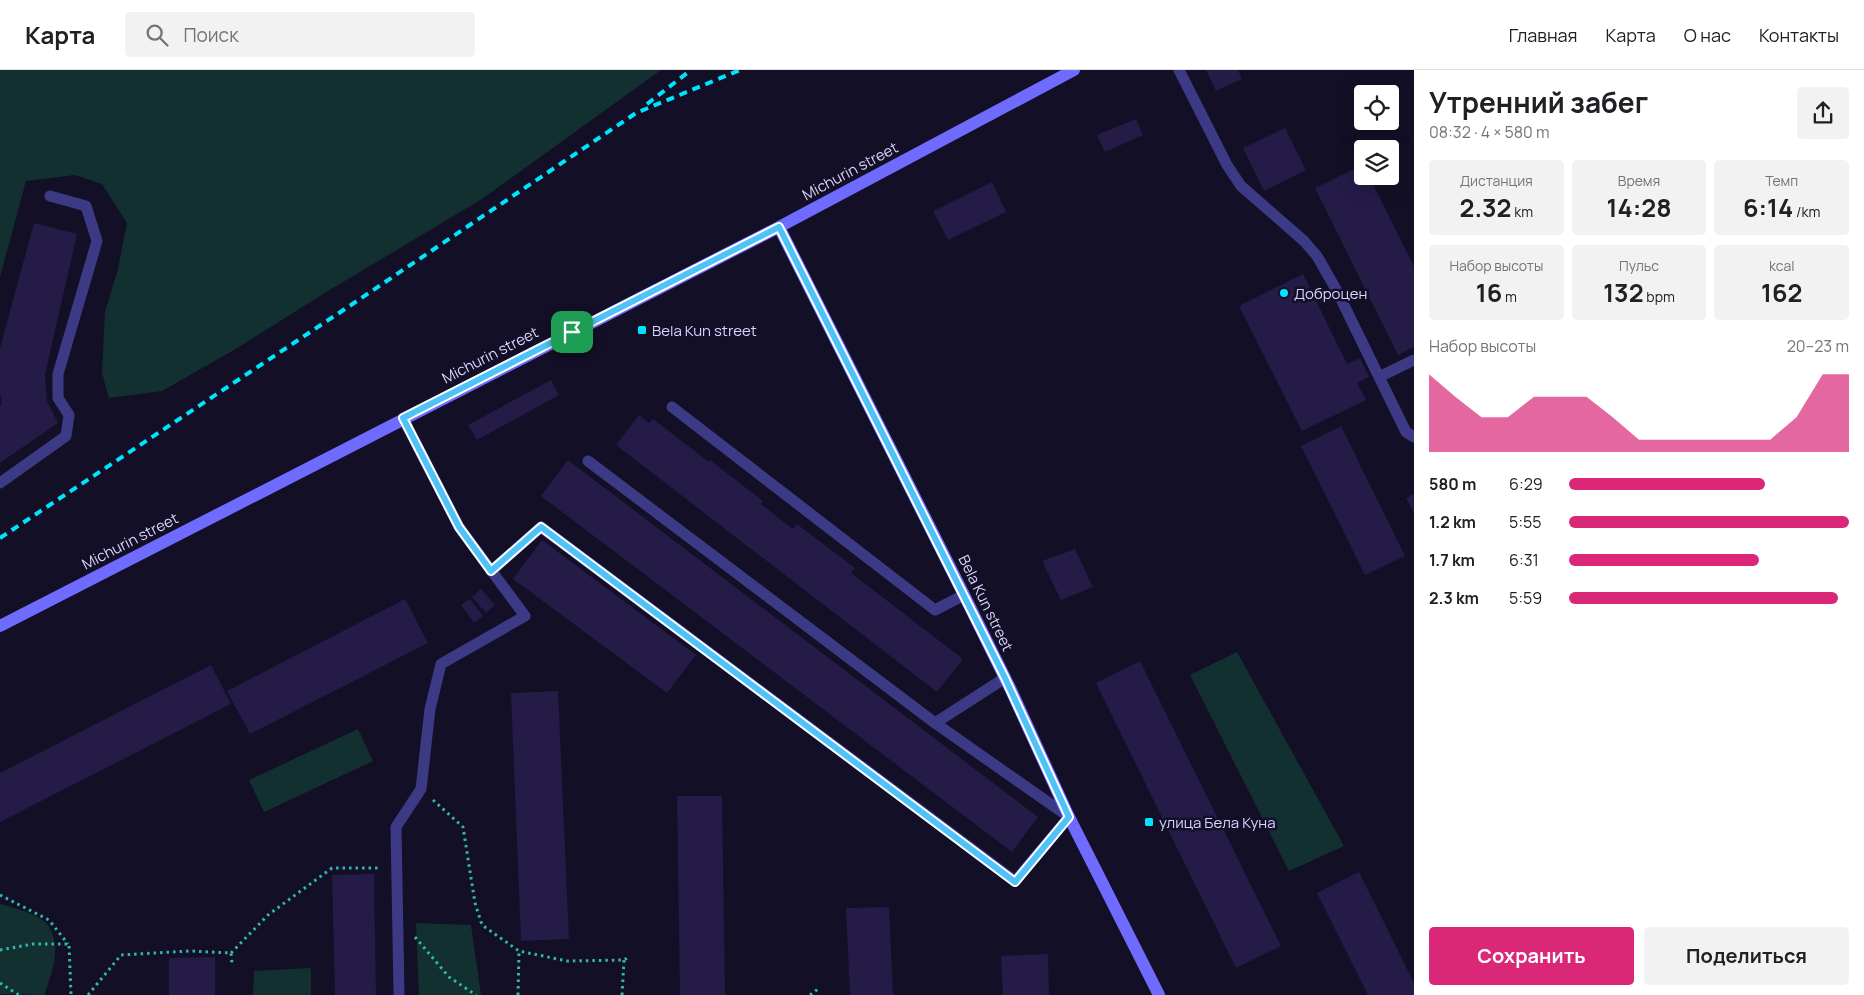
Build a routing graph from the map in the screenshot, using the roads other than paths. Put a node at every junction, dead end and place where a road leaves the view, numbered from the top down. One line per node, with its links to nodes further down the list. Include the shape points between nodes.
1 (1074, 70): 4 (main road, Michurin street)
2 (1179, 70): 6 (lane, via 1234,177 1317,256)
3 (50, 196): 11 (lane, via 86,206 97,241 58,374 58,398 69,415 66,436)
4 (779, 227): 8 (main road, Michurin street); 13 (main road, Bela Kun street)
5 (1414, 360): 6 (lane)
6 (1379, 377): 9 (lane, via 1406,432)
7 (672, 407): 13 (lane, via 935,610)
8 (403, 418): 12 (lane, via 459,527); 14 (main road, Michurin street)
9 (1414, 438)
10 (588, 461): 16 (lane)
11 (0, 483)
12 (491, 571): 17 (lane, via 541,527 1015,882); 18 (lane, via 525,616 442,664 430,709 421,789 396,827)
13 (964, 595): 15 (main road, Bela Kun street)
14 (0, 626)
15 (1005, 678): 16 (lane); 17 (main road, Bela Kun street)
16 (935, 723): 17 (lane)
17 (1069, 817): 19 (main road, Bela Kun street)
18 (399, 995)
19 (1159, 995)

